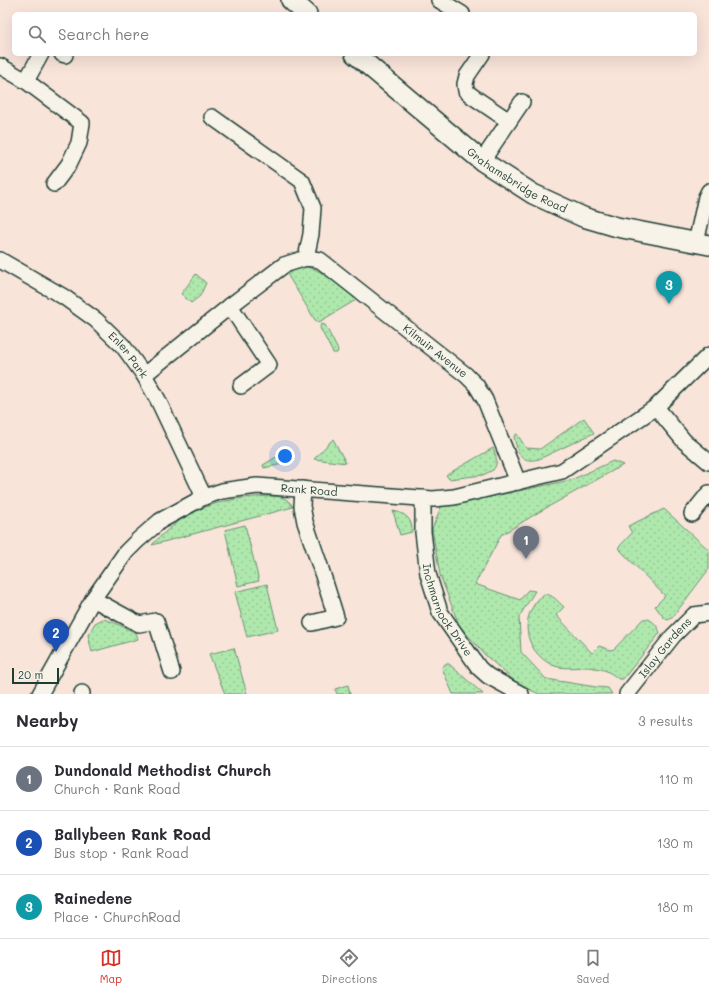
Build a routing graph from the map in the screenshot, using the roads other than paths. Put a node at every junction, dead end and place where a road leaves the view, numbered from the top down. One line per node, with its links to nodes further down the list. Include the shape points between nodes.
1 (291, 0): 3 (street)
2 (438, 0): 4 (street)
3 (305, 12)
4 (459, 12)
5 (40, 56): 9 (street)
6 (357, 56): 13 (street, Grahamsbridge Road)
7 (481, 56): 12 (street, via 467,76 466,90)
8 (0, 66): 9 (street)
9 (26, 81): 14 (street, via 82,123 79,143 69,164)
10 (522, 102): 12 (street)
11 (212, 117): 17 (street, via 302,181 313,208)
12 (509, 120): 13 (street)
13 (482, 161): 16 (street, Grahamsbridge Road, via 533,194 583,217 617,227)
14 (54, 184)
15 (709, 191): 16 (street, via 705,203)
16 (702, 244)
17 (306, 258): 19 (street, via 284,266); 25 (street, Kilmuir Avenue, via 320,260 476,385 485,400)
18 (0, 260): 21 (street, Enler Park, via 64,297 96,320 124,346)
19 (230, 306): 21 (street); 22 (street, via 270,365)
20 (709, 356): 23 (street, Rank Road)
21 (144, 375): 28 (street, Enler Park)
22 (241, 386)
23 (656, 407): 24 (street, via 684,441); 25 (street, Rank Road, via 562,472)
24 (709, 462)
25 (518, 482): 29 (street, Rank Road, via 454,498)
26 (303, 489): 28 (street, Rank Road, via 257,486 222,491); 29 (street, Rank Road, via 395,498); 33 (street, via 302,506 305,522 336,617)
27 (709, 494): 30 (street)
28 (204, 497): 31 (street, Rank Road, via 160,521 138,540 121,558)
29 (423, 498): 36 (street, Inchmarnock Drive, via 423,532 428,574 440,612 479,668 488,676)
30 (692, 514)
31 (93, 599): 34 (street, via 139,624 156,621); 35 (street, Rank Road)
32 (709, 613): 37 (street, Islay Gardens, via 694,615 678,630)
33 (312, 623)
34 (172, 672)
35 (40, 694)
36 (521, 694)
37 (627, 694)

